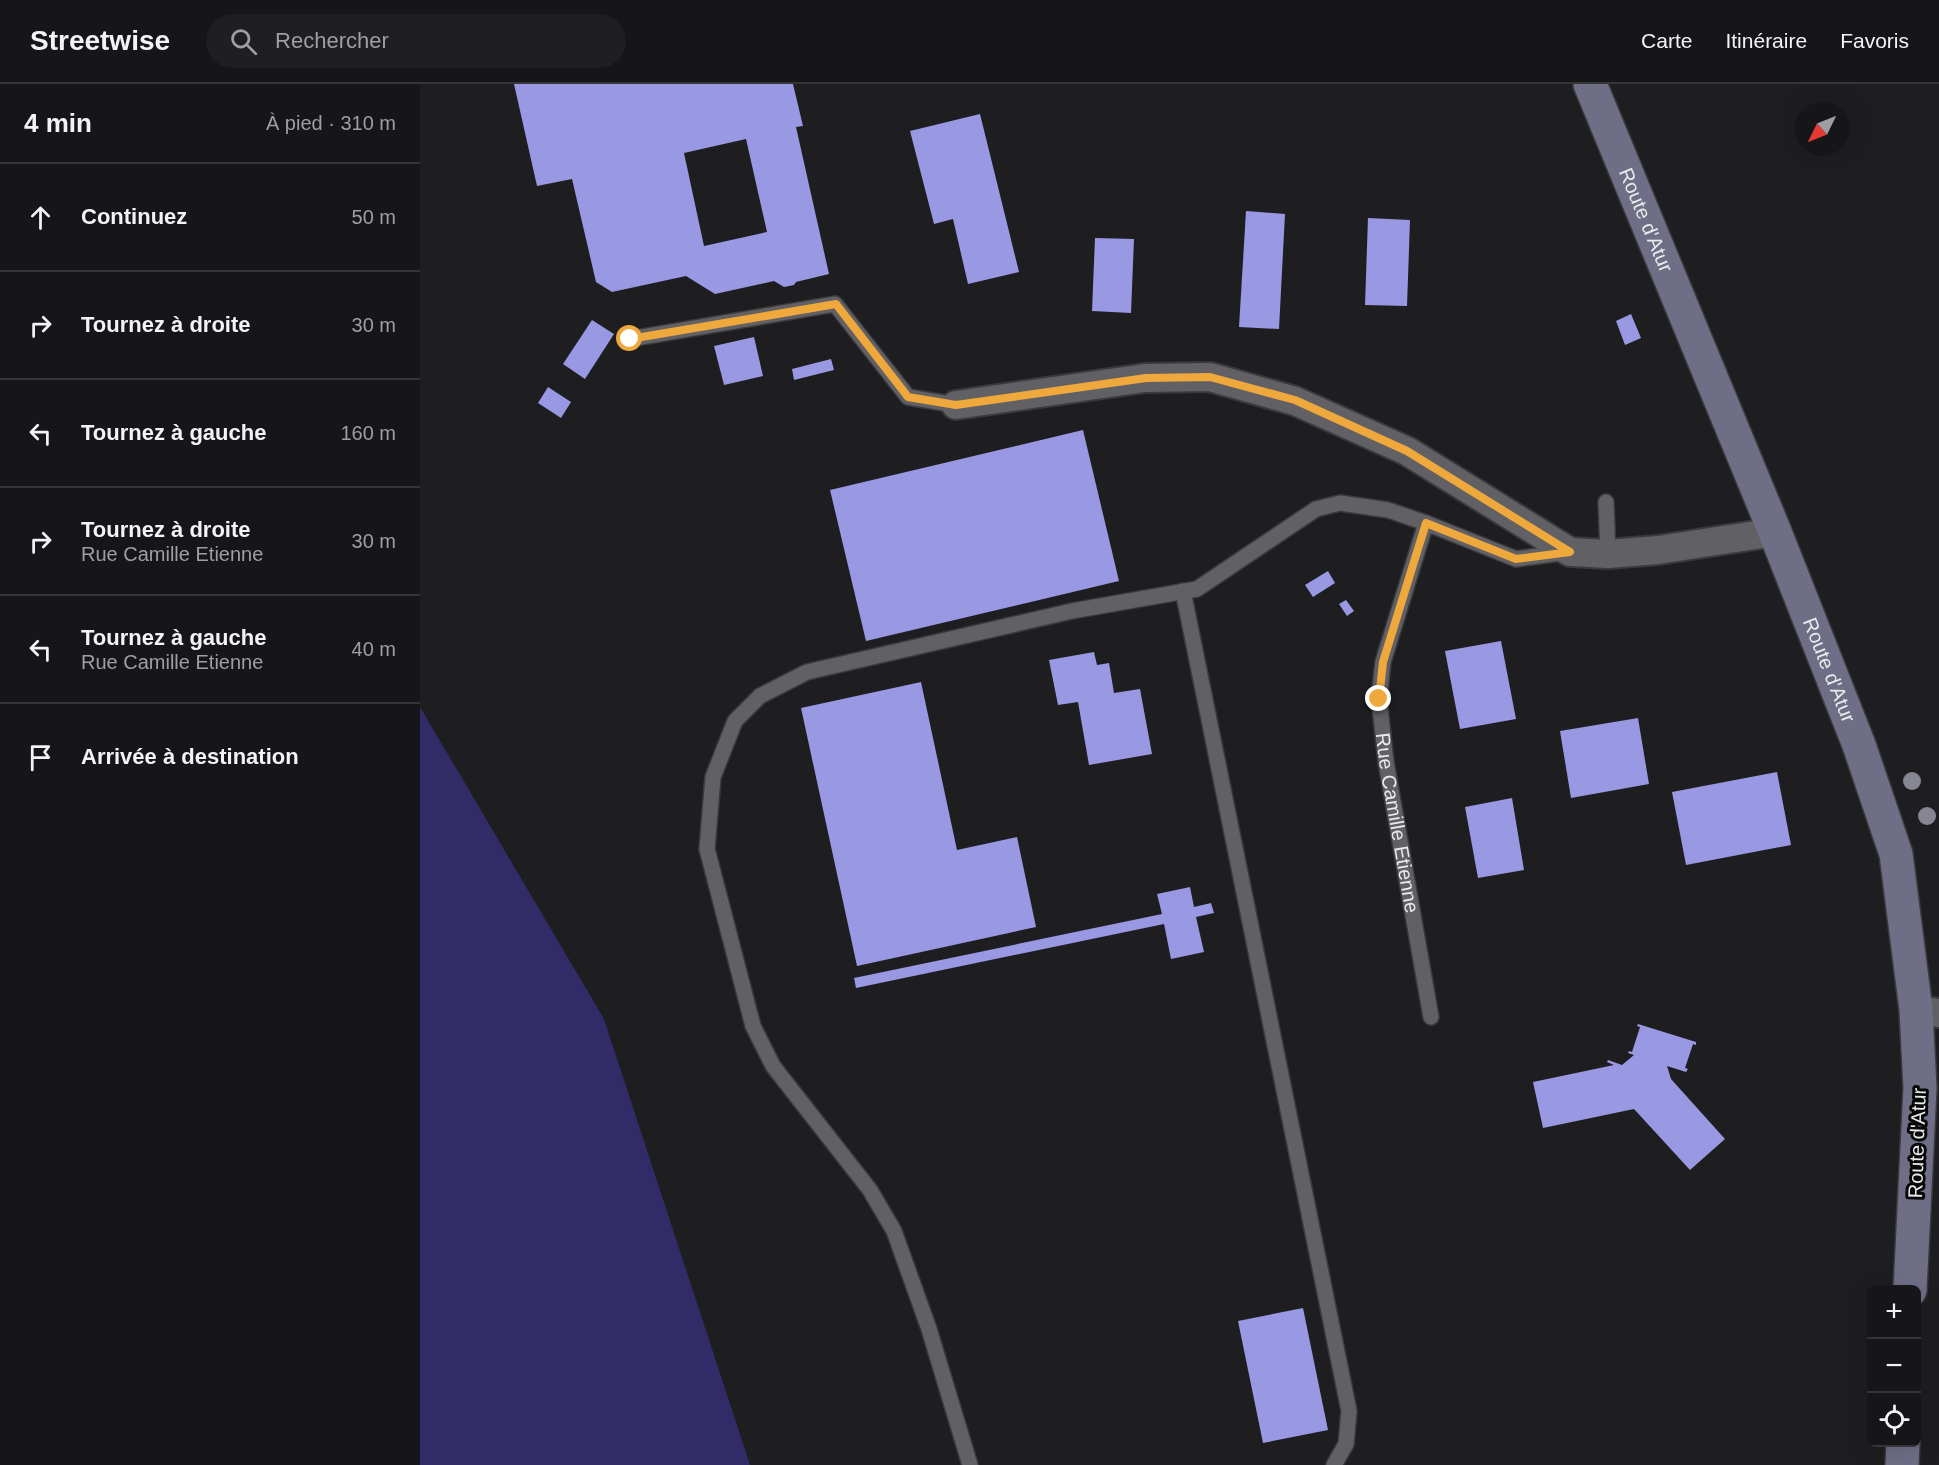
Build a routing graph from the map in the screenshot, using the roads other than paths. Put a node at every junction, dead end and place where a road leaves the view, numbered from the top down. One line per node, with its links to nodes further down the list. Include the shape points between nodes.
1 (1598, 88): 6 (street, Route d'Atur)
2 (630, 339): 3 (lane, via 836,304 908,397)
3 (956, 405): 7 (street, via 1146,378 1210,377 1295,400 1407,451)
4 (1606, 502): 8 (lane)
5 (1426, 523): 7 (lane, via 1516,559); 9 (lane, via 1388,510 1340,503 1316,509 1197,589); 11 (lane, Rue Camille Etienne, via 1383,662 1379,699 1386,762)
6 (1775, 532): 8 (street); 10 (street, Route d'Atur, via 1859,745 1896,854)
7 (1570, 552): 8 (street)
8 (1608, 554)
9 (1184, 591): 14 (lane, via 1072,611 807,672 760,696 735,722 713,777 706,849 753,1026 773,1066 870,1190 894,1231 930,1329); 15 (lane, via 1349,1411 1346,1444)
10 (1927, 1011): 12 (street, Route d'Atur)
11 (1431, 1017)
12 (1910, 1285)
13 (1903, 1447): 16 (street)
14 (970, 1465)
15 (1334, 1465)
16 (1902, 1465)

